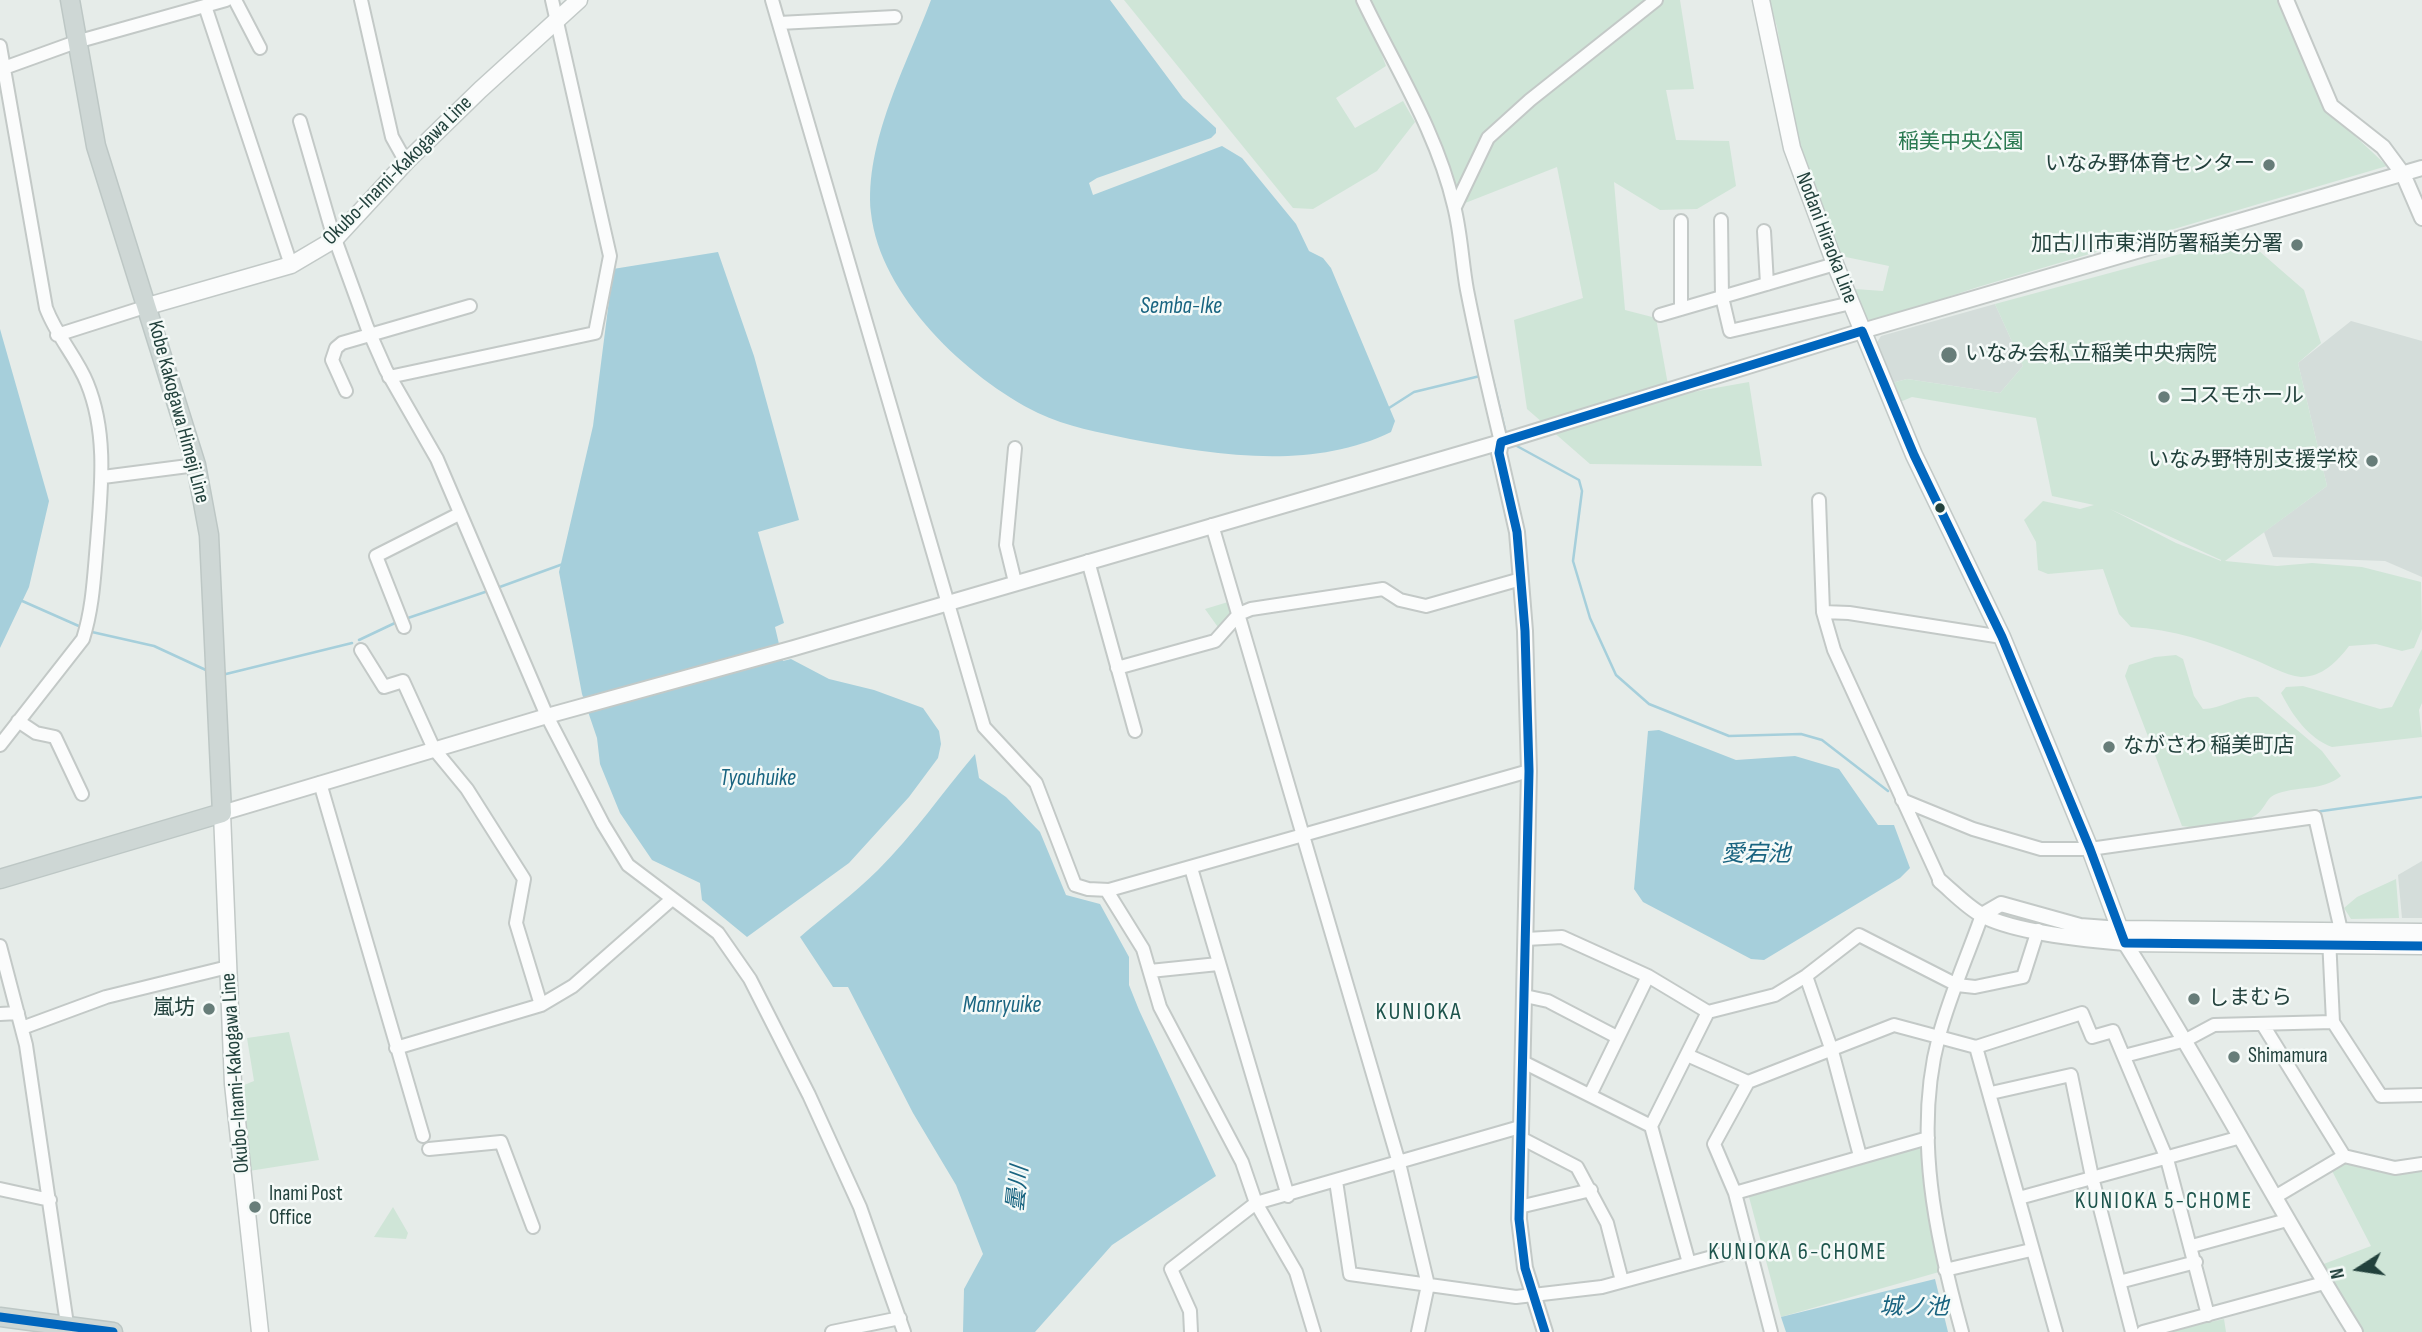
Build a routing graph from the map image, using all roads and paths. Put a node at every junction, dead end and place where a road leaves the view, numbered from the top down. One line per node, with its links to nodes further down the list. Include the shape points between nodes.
1 (71, 0): 16 (main road, Kobe Kakogawa Himeji Line)
2 (226, 0): 12 (street)
3 (235, 0): 18 (street)
4 (361, 0): 21 (street, via 392,136)
5 (552, 0): 14 (street)
6 (579, 0): 14 (main road, Okubo-Inami-Kakogawa Line)
7 (772, 0): 15 (street)
8 (1363, 0): 24 (street, via 1402,72)
9 (1656, 0): 24 (street, via 1488,138)
10 (1761, 0): 30 (main road, Nodani Hiraoka Line, via 1792,148)
11 (2286, 0): 23 (street, via 2331,106 2383,147)
12 (205, 6): 16 (street); 31 (street)
13 (895, 17): 15 (street)
14 (557, 20): 21 (main road, Okubo-Inami-Kakogawa Line); 42 (street, via 610,256 596,333)
15 (779, 23): 54 (street)
16 (76, 42): 19 (street); 35 (main road, Kobe Kakogawa Himeji Line, via 96,146)
17 (0, 46): 19 (street)
18 (260, 48)
19 (4, 68): 41 (street, via 46,308)
20 (300, 121): 29 (street)
21 (406, 162): 29 (main road, Okubo-Inami-Kakogawa Line)
22 (2422, 168): 23 (street)
23 (2403, 174): 25 (street); 39 (street)
24 (1455, 207): 44 (street, via 1467,290)
25 (2422, 218)
26 (1721, 220): 33 (street)
27 (1681, 221): 37 (street)
28 (1764, 231): 32 (street)
29 (335, 239): 31 (main road, Okubo-Inami-Kakogawa Line); 40 (street)
30 (1835, 264): 32 (street); 34 (main road, Nodani Hiraoka Line)
31 (291, 265): 35 (main road, Okubo-Inami-Kakogawa Line)
32 (1767, 284): 33 (street)
33 (1722, 297): 34 (street, via 1730,331); 37 (street)
34 (1851, 303): 39 (main road, Nodani Hiraoka Line)
35 (148, 306): 41 (street); 46 (main road, Kobe Kakogawa Himeji Line)
36 (470, 306): 40 (street)
37 (1681, 309): 38 (street)
38 (1660, 315)
39 (1862, 331): 44 (street); 58 (main road, Nodani Hiraoka Line, via 1914,454)
40 (370, 334): 42 (street); 43 (street, via 342,343 334,353 336,374)
41 (57, 335): 47 (street, via 87,382 96,413)
42 (389, 377): 49 (street, via 437,459)
43 (346, 391)
44 (1501, 442): 50 (street); 52 (street, via 1499,453 1517,532)
45 (1015, 448): 53 (street, via 1006,545)
46 (196, 465): 47 (street); 70 (main road, Kobe Kakogawa Himeji Line, via 209,535)
47 (103, 477): 62 (street, via 96,570 83,639)
48 (1819, 500): 55 (street)
49 (459, 514): 57 (street, via 376,556); 61 (street)
50 (1212, 525): 51 (street); 56 (street)
51 (1088, 561): 53 (street); 60 (street)
52 (1521, 579): 56 (street, via 1426,606 1400,600 1383,589); 66 (street)
53 (1015, 582): 54 (street)
54 (947, 602): 61 (street); 76 (street, via 984,727 1036,783 1075,885)
55 (1823, 612): 58 (street); 69 (street, via 1834,650)
56 (1239, 614): 60 (street, via 1215,641); 71 (street)
57 (404, 627)
58 (2002, 637): 72 (main road, Nodani Hiraoka Line)
59 (361, 650): 65 (street, via 384,687 403,681)
60 (1117, 668): 63 (street)
61 (547, 716): 65 (street); 77 (street, via 628,866)
62 (18, 721): 64 (street); 68 (street, via 36,733 55,737)
63 (1135, 731)
64 (0, 745)
65 (434, 749): 67 (street); 93 (street, via 467,789 524,879 516,923)
66 (1529, 771): 71 (street); 82 (street)
67 (320, 783): 70 (street); 104 (street)
68 (82, 794)
69 (1902, 800): 72 (street, via 2010,841 2041,849); 75 (street)
70 (222, 813): 74 (main road); 87 (main road, Okubo-Inami-Kakogawa Line)
71 (1303, 834): 73 (street); 122 (street)
72 (2090, 849): 81 (main road, Nodani Hiraoka Line); 83 (street, via 2315,817)
73 (1191, 867): 76 (street); 86 (street)
74 (0, 879)
75 (1940, 881): 78 (street)
76 (1107, 891): 88 (street, via 1143,949)
77 (672, 899): 93 (street, via 573,986); 150 (street, via 718,933 750,979 860,1207)
78 (1982, 915): 79 (street); 81 (street, via 2001,904); 91 (street)
79 (2038, 930): 81 (street, via 2080,940); 91 (street, via 2023,977 1975,987)
80 (2422, 932): 83 (main road)
81 (2122, 936): 83 (main road); 102 (street)
82 (1526, 939): 89 (street, via 1562,937); 92 (street)
83 (2336, 940): 85 (main road); 97 (street)
84 (0, 946): 95 (street)
85 (2422, 946)
86 (1218, 964): 88 (street); 129 (street)
87 (228, 967): 99 (street, via 106,997); 153 (main road, Okubo-Inami-Kakogawa Line, via 233,1084)
88 (1150, 971): 133 (street, via 1160,1007 1242,1162)
89 (1648, 976): 94 (street); 100 (street)
90 (1806, 976): 91 (street, via 1859,935); 94 (street, via 1774,995); 105 (street)
91 (1957, 985): 101 (street)
92 (1525, 996): 100 (street, via 1548,1001); 108 (street)
93 (541, 1004): 104 (street)
94 (1708, 1012): 106 (street)
95 (18, 1013): 96 (street); 99 (street)
96 (0, 1014)
97 (2333, 1022): 98 (street); 112 (street, via 2382,1096)
98 (2263, 1025): 102 (street, via 2214,1025); 120 (street)
99 (22, 1028): 132 (street)
100 (1617, 1037): 111 (street)
101 (1939, 1037): 103 (street); 105 (street, via 1894,1025); 117 (street, via 1928,1103)
102 (2186, 1040): 107 (street); 116 (street)
103 (1976, 1047): 107 (street, via 2082,1013 2092,1037 2113,1031); 110 (street)
104 (396, 1048): 115 (street)
105 (1832, 1051): 109 (street); 119 (street)
106 (1688, 1055): 109 (street); 113 (street)
107 (2124, 1056): 121 (street)
108 (1523, 1062): 111 (street); 114 (street)
109 (1748, 1082): 128 (street, via 1714,1144)
110 (1991, 1093): 124 (street, via 2071,1075); 131 (street)
111 (1590, 1095): 113 (street)
112 (2422, 1095)
113 (1651, 1126): 141 (street)
114 (1521, 1132): 122 (street); 127 (street, via 1577,1167); 134 (street)
115 (423, 1136)
116 (2241, 1137): 121 (street); 130 (street)
117 (1928, 1138): 119 (street); 142 (street)
118 (429, 1149): 136 (street, via 501,1142)
119 (1860, 1156): 128 (street)
120 (2344, 1156): 123 (street, via 2395,1168); 130 (street)
121 (2167, 1159): 124 (street); 137 (street)
122 (1399, 1163): 125 (street); 146 (street)
123 (2422, 1164)
124 (2092, 1177): 131 (street); 144 (street)
125 (1336, 1181): 129 (street); 146 (street, via 1350,1273)
126 (0, 1189): 132 (street)
127 (1591, 1190): 134 (street); 143 (street, via 1607,1223)
128 (1735, 1194): 138 (street)
129 (1287, 1196): 133 (street)
130 (2275, 1197): 135 (street)
131 (2019, 1198): 139 (street)
132 (50, 1200): 151 (street)
133 (1256, 1203): 156 (street, via 1171,1269 1190,1311); 157 (street, via 1296,1272)
134 (1519, 1207): 147 (street, via 1520,1242)
135 (2287, 1220): 137 (street); 145 (street)
136 (533, 1227)
137 (2192, 1246): 140 (street)
138 (1749, 1247): 141 (street); 160 (street)
139 (2031, 1250): 142 (street); 162 (street)
140 (2196, 1262): 144 (street); 148 (street)
141 (1689, 1264): 143 (street)
142 (1945, 1270): 161 (street)
143 (1622, 1281): 147 (street)
144 (2119, 1282): 163 (street)
145 (2324, 1283): 148 (street); 165 (street)
146 (1428, 1286): 147 (street, via 1516,1297); 158 (street)
147 (1532, 1294): 159 (street)
148 (2208, 1315): 164 (street)
149 (0, 1317): 151 (main road)
150 (900, 1318): 154 (street); 155 (street)
151 (68, 1329): 152 (main road)
152 (113, 1332)
153 (260, 1332)
154 (832, 1332)
155 (904, 1332)
156 (1191, 1332)
157 (1314, 1332)
158 (1418, 1332)
159 (1545, 1332)
160 (1771, 1332)
161 (1962, 1332)
162 (2056, 1332)
163 (2132, 1332)
164 (2143, 1332)
165 (2355, 1332)

